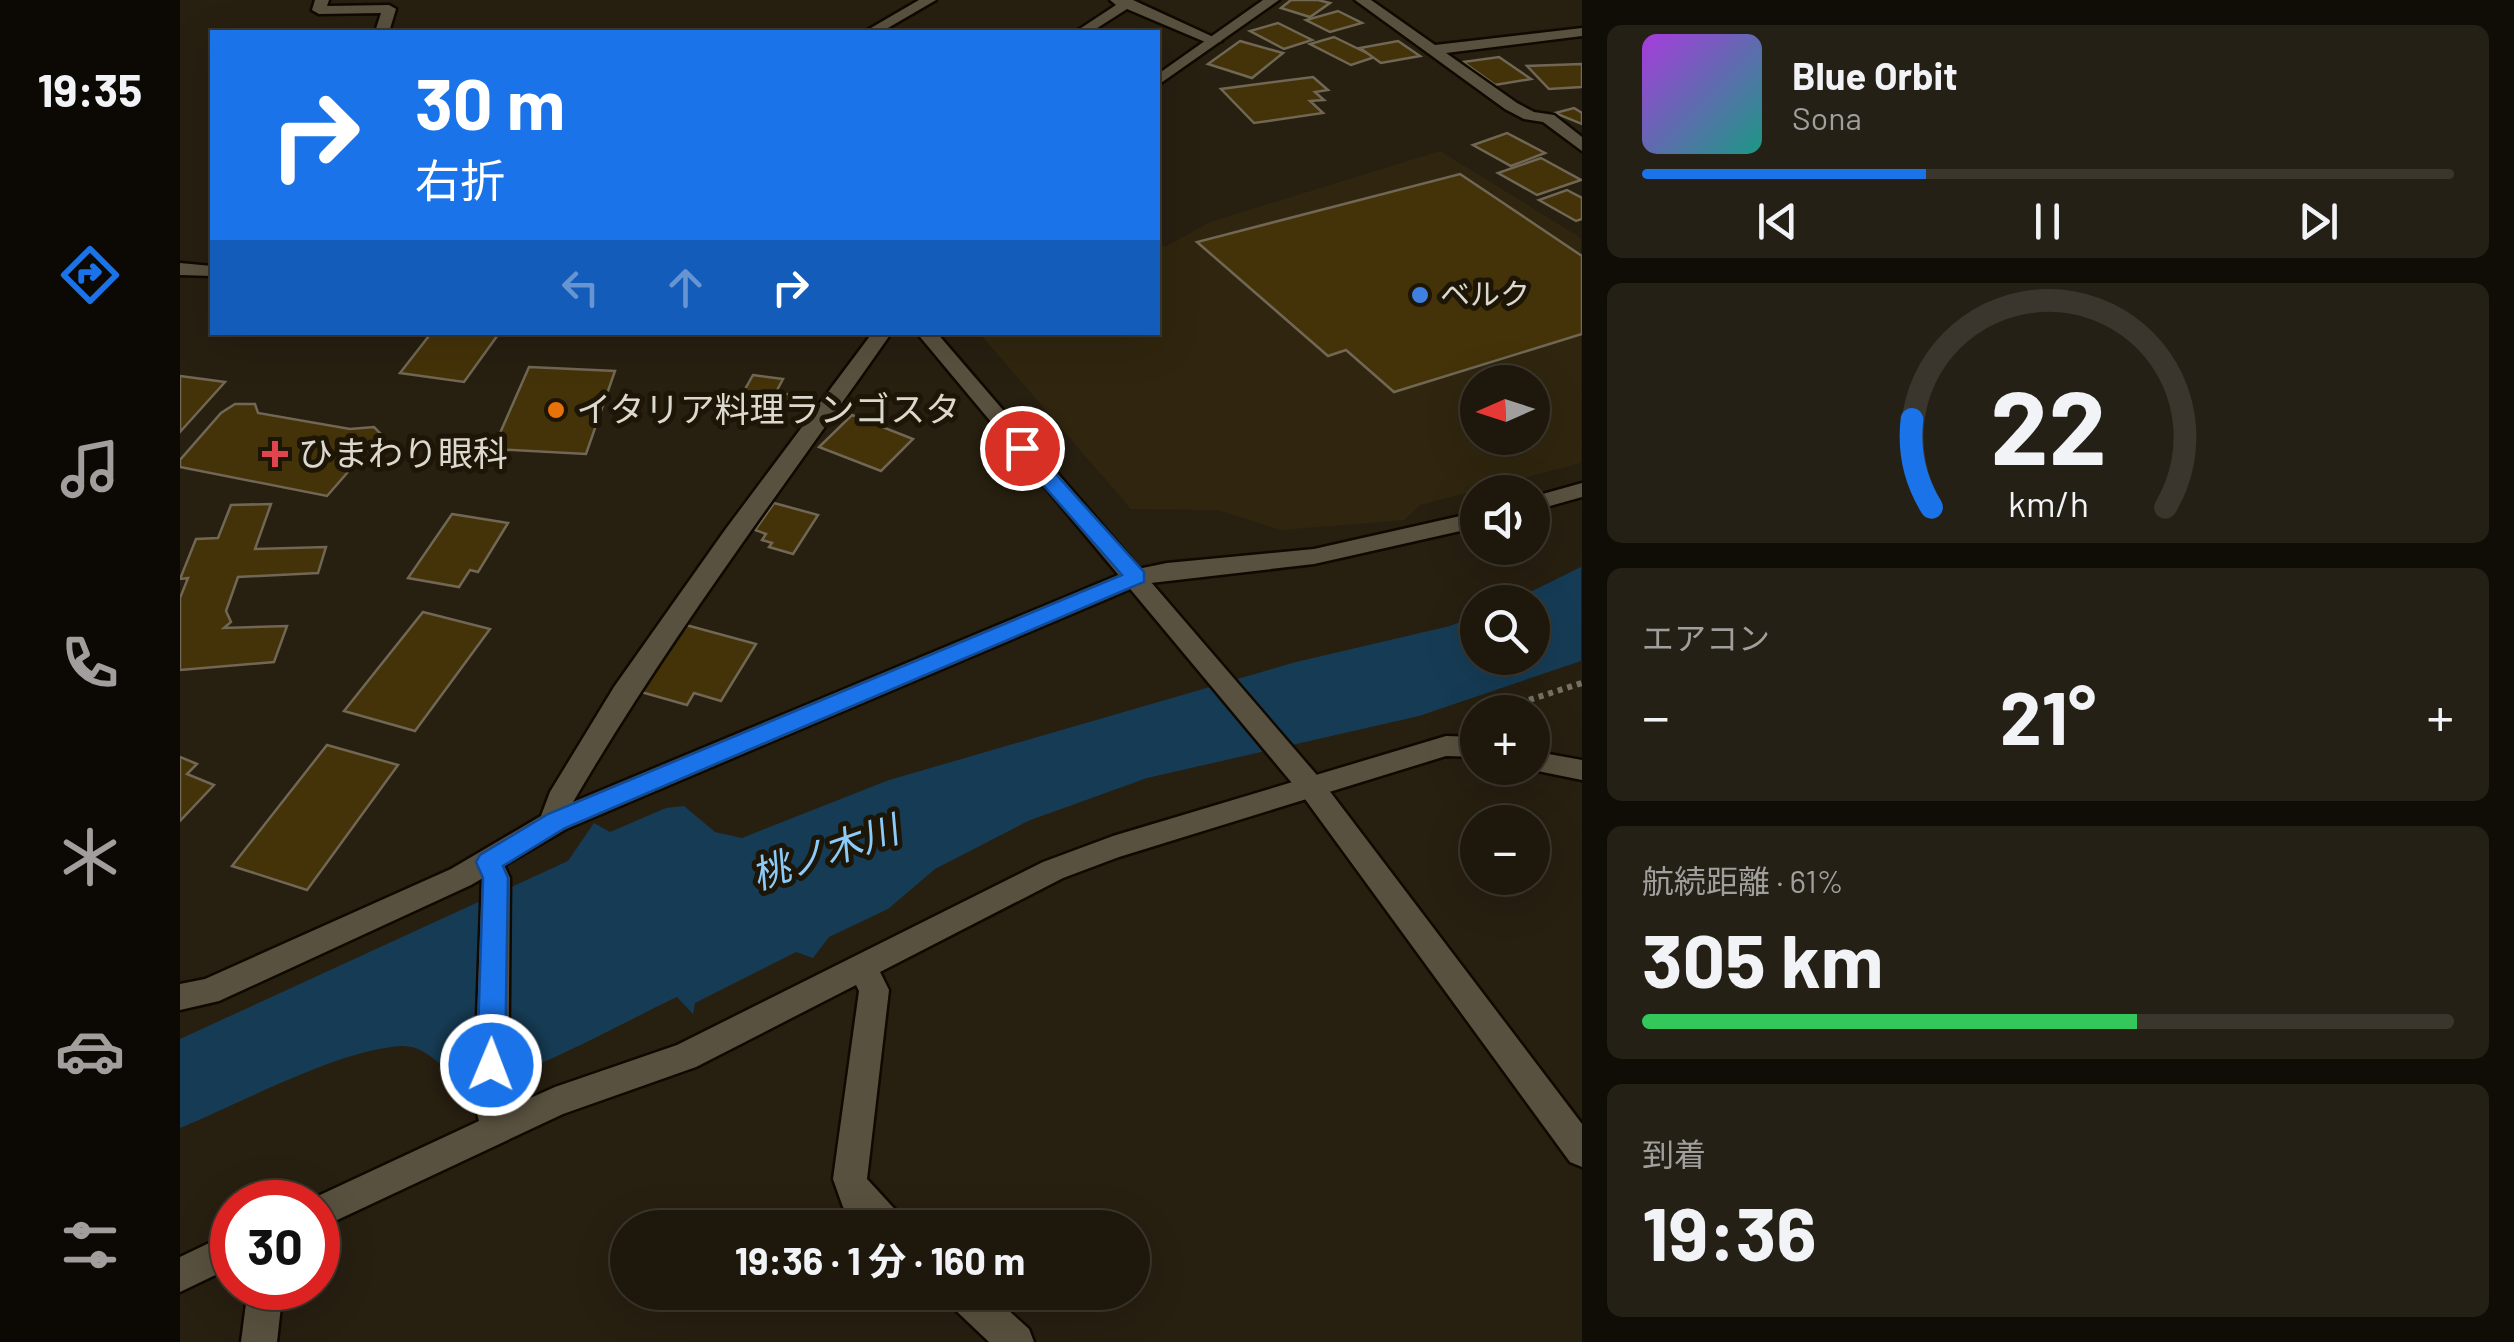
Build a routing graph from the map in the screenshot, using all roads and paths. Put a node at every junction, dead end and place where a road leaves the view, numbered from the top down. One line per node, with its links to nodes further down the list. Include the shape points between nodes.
1 (322, 0): 6 (street, via 319,10 388,10)
2 (929, 0): 7 (street)
3 (1272, 0): 10 (street)
4 (1362, 0): 11 (street)
5 (1123, 2): 8 (street); 10 (street)
6 (383, 30)
7 (868, 30)
8 (1085, 30)
9 (1582, 32): 11 (street)
10 (1215, 41): 12 (street)
11 (1432, 50): 13 (street, via 1511,106 1548,118)
12 (1160, 80)
13 (1582, 146)
14 (180, 268): 15 (street)
15 (210, 270)
16 (881, 335): 28 (street, via 623,694 560,800)
17 (928, 335): 21 (street)
18 (1582, 490): 19 (street)
19 (1550, 499)
20 (1460, 522): 21 (street, via 1350,550)
21 (1136, 577): 27 (street); 28 (street)
22 (1582, 683): 23 (path)
23 (1544, 695)
24 (1460, 746): 27 (street)
25 (1550, 765): 26 (street)
26 (1582, 770)
27 (1305, 779): 30 (street, via 1053,870); 33 (street)
28 (556, 821): 29 (street)
29 (492, 870): 31 (street, via 208,992); 32 (street)
30 (861, 965): 32 (street, via 685,1056); 35 (street, via 874,990 850,1179)
31 (180, 997)
32 (494, 1116): 34 (street)
33 (1582, 1151)
34 (340, 1200)
35 (870, 1210)
36 (210, 1260): 37 (street)
37 (180, 1275)
38 (263, 1310): 40 (street)
39 (981, 1310): 41 (street)
40 (259, 1342)
41 (1016, 1342)

